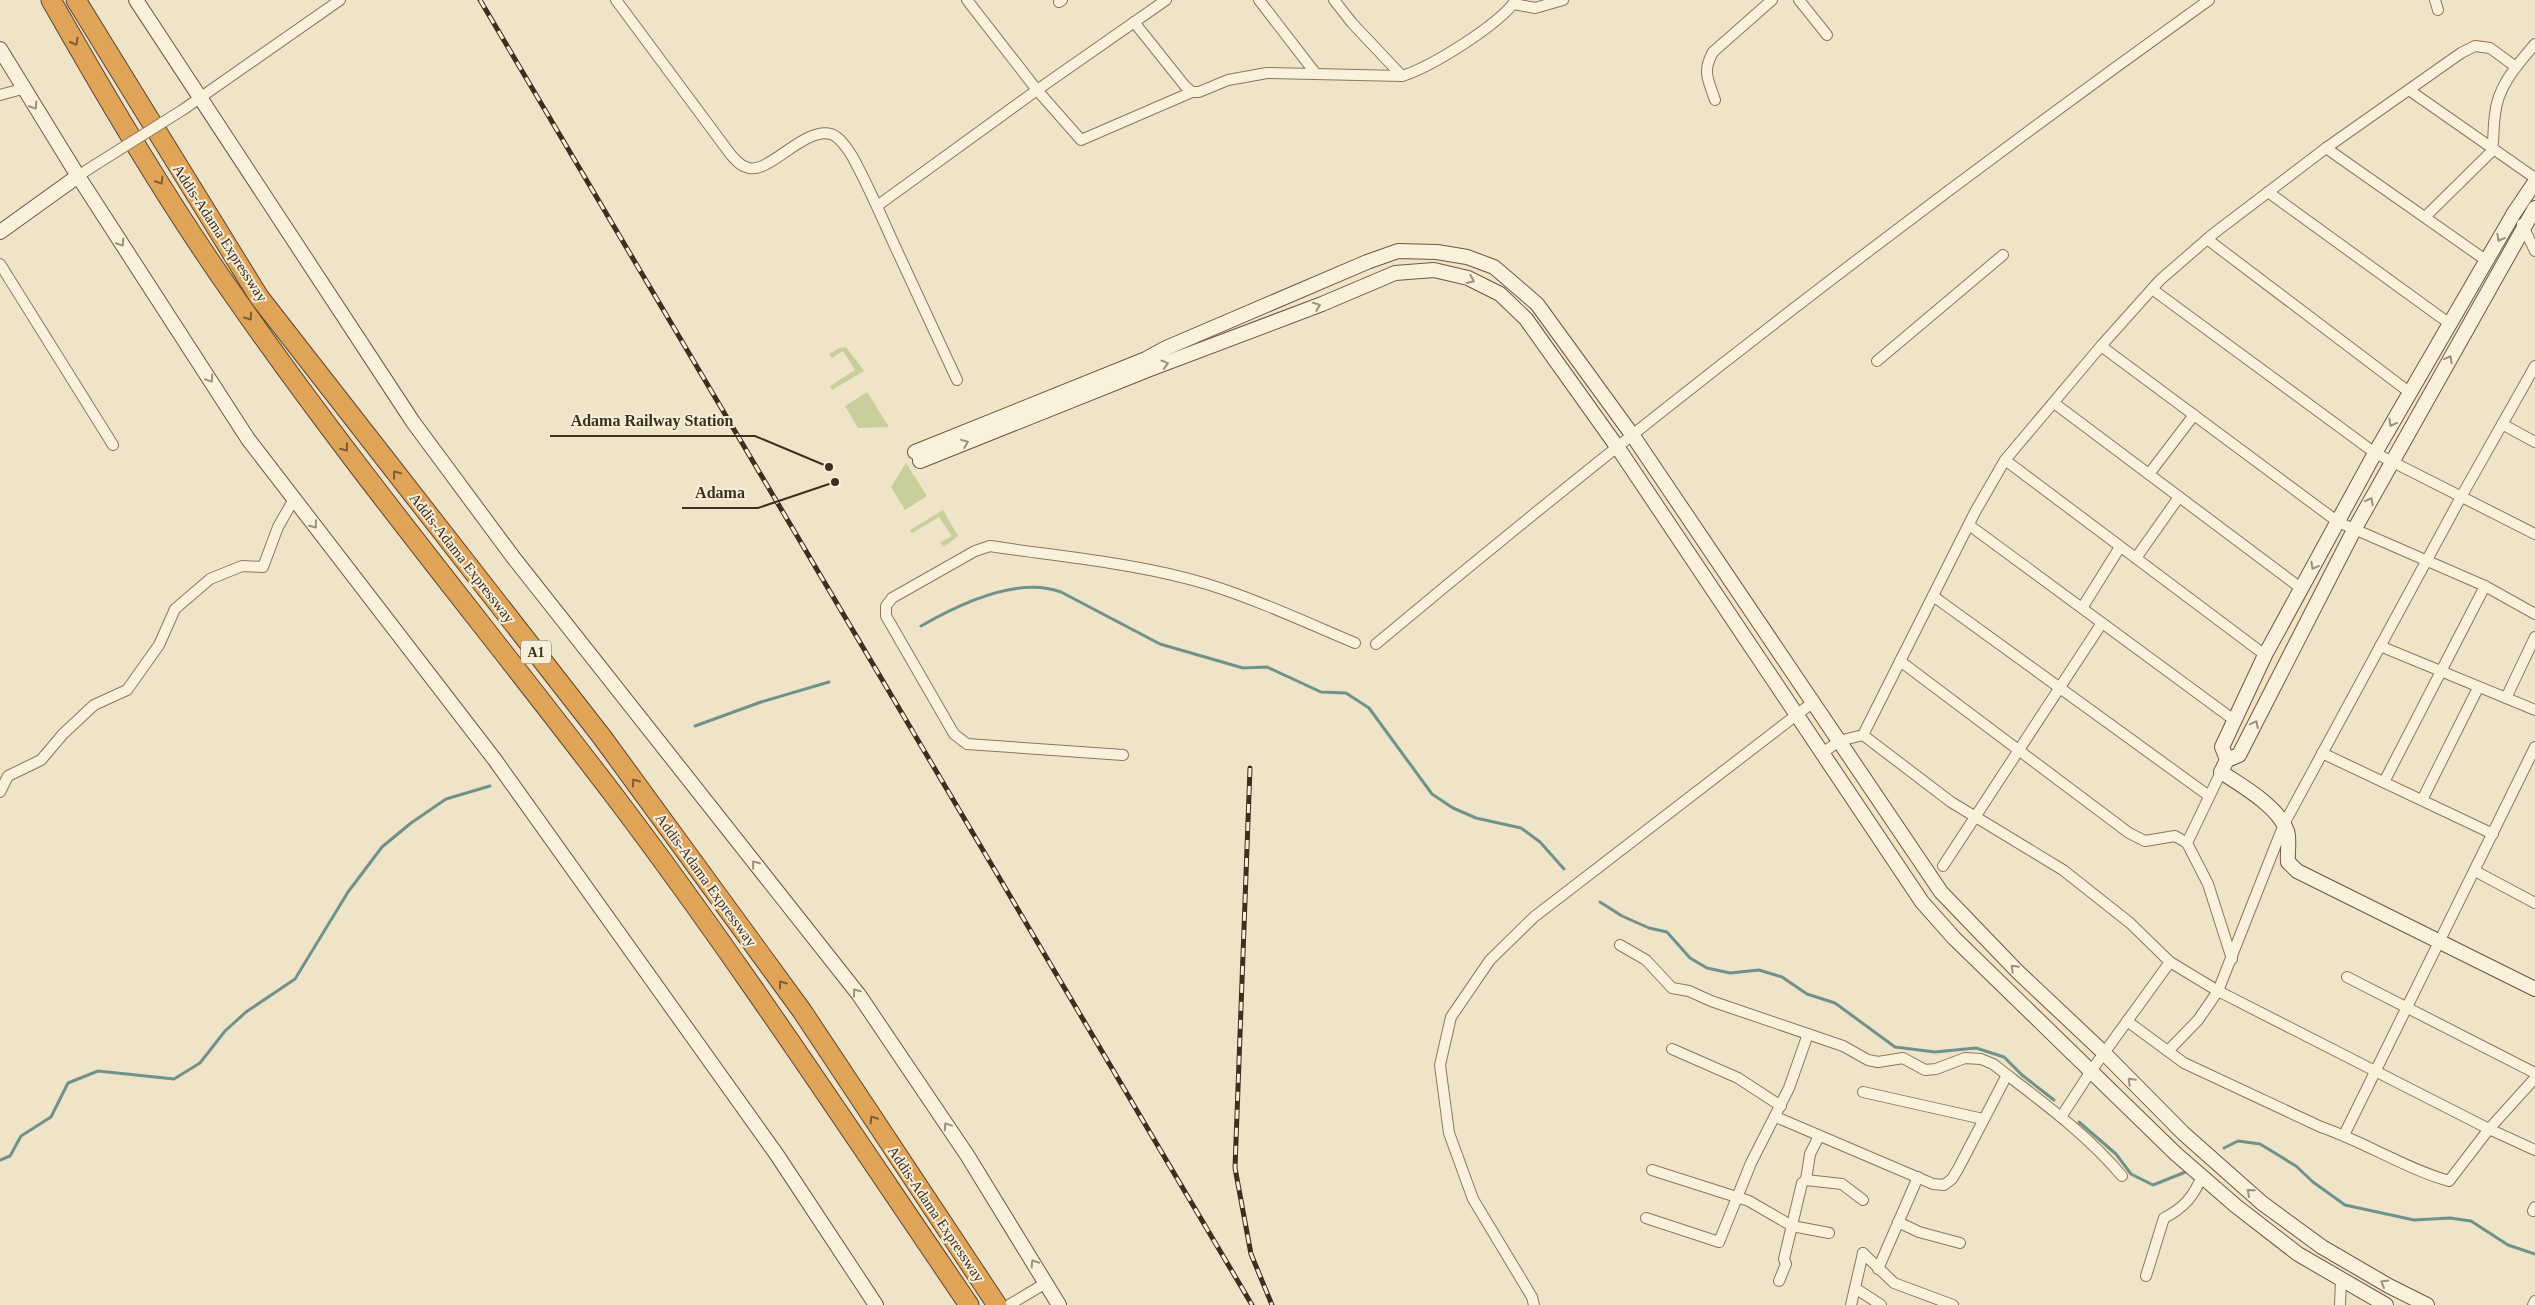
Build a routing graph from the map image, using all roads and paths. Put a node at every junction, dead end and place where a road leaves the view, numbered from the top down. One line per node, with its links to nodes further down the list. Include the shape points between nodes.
1 (51, 0): 161 (highway, Addis-Adama Expressway / A1, one-way to 161, via 97,81 234,297 328,426 618,801 787,1038)
2 (76, 0): 162 (highway, Addis-Adama Expressway / A1, one-way to 2, via 802,1011 602,737 259,297)
3 (136, 0): 27 (street)
4 (340, 0): 27 (street)
5 (616, 0): 34 (street, via 742,166 750,169 762,165 811,136 833,134 851,155)
6 (967, 0): 23 (street)
7 (1166, 0): 15 (street)
8 (1259, 0): 20 (street)
9 (1334, 0): 21 (street)
10 (1563, 0): 14 (street, via 1535,8)
11 (1772, 0): 28 (street, via 1714,52 1708,62 1706,72)
12 (1799, 0): 16 (street)
13 (2209, 0): 57 (street, via 1731,356)
14 (1515, 1): 21 (street, via 1485,28 1422,69)
15 (1134, 22): 23 (street); 25 (street)
16 (1827, 35)
17 (2535, 44): 19 (street)
18 (0, 49): 22 (street)
19 (2516, 67): 24 (street, via 2490,48 2475,46); 30 (street, via 2500,93)
20 (1316, 74): 21 (street); 25 (street, via 1247,75)
21 (1402, 76)
22 (22, 89): 26 (street); 31 (street, one-way to 31)
23 (1037, 90): 25 (street, via 1081,140); 34 (street)
24 (2409, 90): 29 (street); 30 (street)
25 (1192, 92)
26 (0, 95)
27 (201, 98): 31 (street, bridge); 157 (street, one-way to 27, via 967,1155 859,995 520,565 413,422)
28 (1715, 100)
29 (2326, 148): 33 (street); 38 (street)
30 (2492, 151): 32 (street); 38 (street)
31 (78, 176): 37 (street); 67 (street, one-way to 67, via 248,440)
32 (2535, 180): 36 (street)
33 (2268, 192): 42 (street); 48 (street)
34 (877, 206): 52 (street)
35 (2535, 208): 40 (street)
36 (2514, 213): 40 (street); 45 (street, one-way to 45)
37 (17, 218): 39 (street); 41 (street)
38 (2425, 218): 45 (street)
39 (0, 225)
40 (2523, 226): 43 (street); 63 (street, one-way to 40)
41 (0, 232)
42 (2207, 239): 47 (street); 53 (street)
43 (2535, 251)
44 (2003, 255): 50 (street)
45 (2487, 261): 48 (street)
46 (0, 264): 59 (street)
47 (2152, 289): 49 (street); 61 (street)
48 (2450, 324): 53 (street)
49 (2102, 346): 54 (street); 55 (street)
50 (1877, 361)
51 (2535, 366): 56 (street)
52 (957, 380)
53 (2409, 392): 61 (street, one-way to 61)
54 (2054, 403): 62 (street); 64 (street)
55 (2194, 415): 64 (street); 68 (street)
56 (2502, 424): 58 (street); 66 (street)
57 (1633, 436): 60 (street); 60 (street, one-way to 60, via 1537,304 1519,286 1494,267 1467,257 1398,251 917,456 1322,304 1396,273 1434,270 1468,278 1500,294 1526,319); 91 (street)
58 (2535, 442)
59 (113, 444)
60 (1618, 448): 83 (street, via 1490,548); 93 (street)
61 (2375, 453): 63 (street); 68 (street)
62 (2005, 460): 69 (street); 72 (street)
63 (2392, 461): 66 (street); 70 (street, one-way to 63)
64 (2149, 474): 65 (street)
65 (2179, 497): 73 (street); 76 (street)
66 (2461, 497): 71 (street); 74 (street)
67 (294, 499): 104 (street, via 278,527 263,567 242,566 210,579 175,609 159,645 127,690 94,705 41,760 8,776); 160 (street, one-way to 160, via 495,760 777,1155)
68 (2338, 522): 70 (street); 76 (street, one-way to 76)
69 (1969, 525): 77 (street); 78 (street)
70 (2354, 530): 74 (street); 102 (street, one-way to 70, via 2239,755)
71 (2535, 534)
72 (2120, 547): 73 (street); 78 (street)
73 (2136, 558): 85 (street)
74 (2427, 561): 75 (street); 84 (street)
75 (2485, 586): 79 (street); 87 (street)
76 (2302, 589): 85 (street)
77 (1933, 596): 86 (street); 88 (street)
78 (2082, 608): 80 (street)
79 (2535, 614)
80 (2102, 624): 88 (street); 94 (street)
81 (2535, 637): 90 (street)
82 (1355, 643): 101 (street, via 1273,606 1205,584 1122,565 990,546 975,551 892,598 886,606 886,616 954,734 967,744)
83 (1376, 644)
84 (2380, 646): 87 (street); 100 (street)
85 (2265, 655): 94 (street)
86 (1900, 662): 95 (street); 98 (street)
87 (2443, 672): 89 (street); 103 (street)
88 (2060, 688): 98 (street); 105 (street)
89 (2478, 688): 90 (street); 106 (street)
90 (2506, 698): 92 (street)
91 (1812, 704): 93 (street); 96 (street)
92 (2535, 710)
93 (1798, 714): 99 (street); 165 (street, via 1546,906 1490,960 1451,1017 1440,1065 1449,1133 1473,1199)
94 (2234, 720): 102 (street, via 2222,747)
95 (1863, 735): 96 (street); 107 (street, via 1951,802)
96 (1838, 742): 99 (street); 126 (street, one-way to 96, via 2017,971 1941,892)
97 (2535, 747): 109 (street)
98 (2019, 751): 107 (street); 110 (street, via 2129,833 2145,841 2175,836)
99 (1824, 752): 127 (street, via 1922,902 1954,938)
100 (2322, 753): 103 (street); 108 (street)
101 (1123, 755)
102 (2224, 766): 105 (street); 108 (street, via 2266,803)
103 (2384, 782): 106 (street)
104 (0, 792)
105 (2209, 796): 110 (street)
106 (2422, 800): 109 (street)
107 (1977, 817): 111 (street); 117 (street, via 2063,870 2130,923)
108 (2284, 824): 114 (street, via 2288,833 2288,862 2297,871); 116 (street)
109 (2493, 834): 112 (street)
110 (2187, 843): 116 (street, via 2208,884)
111 (1943, 866)
112 (2475, 871): 113 (street); 114 (street)
113 (2535, 903)
114 (2440, 942): 119 (street); 121 (street)
115 (1620, 945): 123 (street, via 1646,960 1672,988 1689,991)
116 (2232, 959): 120 (street)
117 (2170, 962): 120 (street); 122 (street)
118 (2347, 977): 121 (street)
119 (2535, 988)
120 (2218, 991): 125 (street, via 2198,1020); 128 (street)
121 (2407, 1010): 128 (street); 129 (street)
122 (2127, 1021): 125 (street); 126 (street)
123 (1808, 1034): 130 (street, via 1843,1046 1868,1060 1878,1062 1903,1058 1925,1070 1965,1058 1981,1059); 133 (street)
124 (1672, 1049): 133 (street, via 1738,1078)
125 (2168, 1051): 138 (street, via 2184,1063)
126 (2104, 1053): 127 (street); 171 (street, one-way to 126, via 2322,1247 2262,1203 2183,1133)
127 (2091, 1070): 134 (street); 143 (street)
128 (2376, 1072): 137 (street); 138 (street)
129 (2535, 1073)
130 (2007, 1075): 134 (street); 136 (street)
131 (2535, 1078): 137 (street)
132 (1863, 1092): 136 (street)
133 (1781, 1106): 135 (street)
134 (2062, 1116): 142 (street)
135 (1776, 1117): 139 (street); 146 (street, via 1751,1163)
136 (1983, 1119): 144 (street, via 1952,1179 1944,1185)
137 (2489, 1129): 138 (street, via 2448,1181 2422,1173); 140 (street)
138 (2344, 1134)
139 (1819, 1136): 144 (street); 145 (street, via 1810,1154)
140 (2535, 1150)
141 (1652, 1170): 146 (street)
142 (2122, 1176)
143 (2202, 1176): 154 (street, via 2194,1194 2185,1204 2164,1218); 155 (street, via 2298,1254)
144 (1918, 1177): 149 (street)
145 (1806, 1180): 147 (street, via 1842,1184); 150 (street, via 1802,1183)
146 (1737, 1198): 148 (street, via 1719,1242); 150 (street, via 1749,1201)
147 (1863, 1200)
148 (1646, 1218)
149 (1898, 1222): 152 (street, via 1920,1232); 153 (street)
150 (1792, 1226): 151 (street); 156 (street, via 1784,1259 1786,1264)
151 (1829, 1233)
152 (1960, 1242)
153 (1878, 1269): 158 (street, via 1863,1253); 168 (street, via 1894,1282)
154 (2146, 1276)
155 (2341, 1281): 169 (street); 170 (street)
156 (1779, 1282)
157 (1046, 1283): 163 (street); 164 (street)
158 (1855, 1288): 166 (street); 167 (street)
159 (2535, 1301): 172 (street)
160 (876, 1305)
161 (969, 1305)
162 (997, 1305)
163 (1010, 1305)
164 (1059, 1305)
165 (1534, 1305)
166 (1850, 1305)
167 (1881, 1305)
168 (1953, 1305)
169 (2340, 1305)
170 (2386, 1305)
171 (2427, 1305)
172 (2533, 1305)

